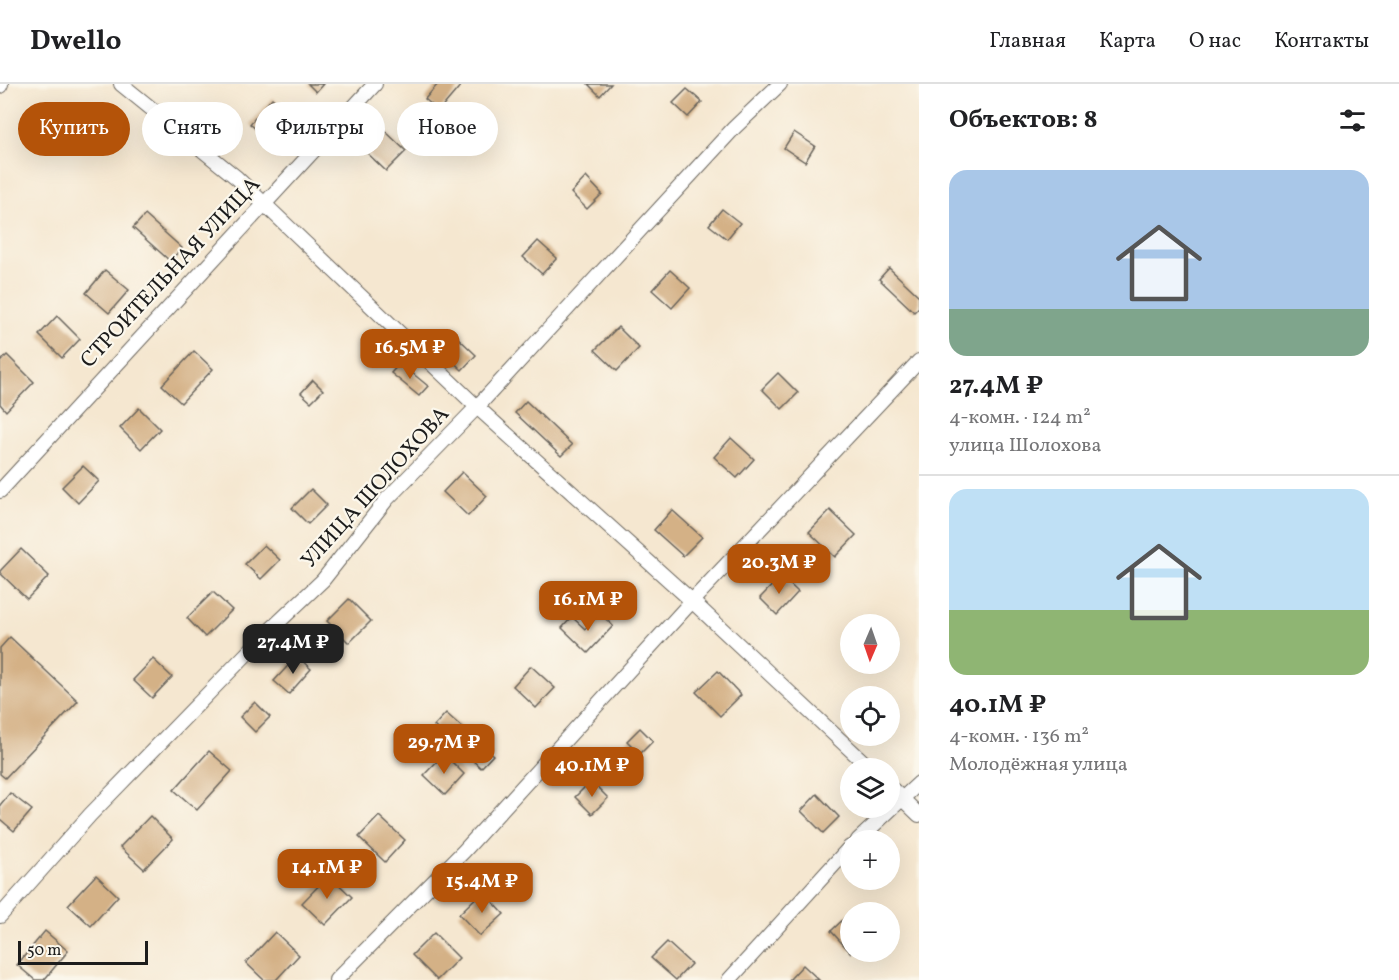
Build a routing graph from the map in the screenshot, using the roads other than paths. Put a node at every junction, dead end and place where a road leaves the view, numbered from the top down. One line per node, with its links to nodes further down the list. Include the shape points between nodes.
1 (121, 84): 4 (street, via 237,178)
2 (375, 84): 4 (street, СТРОИТЕЛЬНАЯ УЛИЦА)
3 (780, 84): 6 (street, УЛИЦА ШОЛОХОВА, via 734,128)
4 (262, 204): 6 (street); 7 (street, СТРОИТЕЛЬНАЯ УЛИЦА)
5 (919, 361): 8 (street)
6 (477, 406): 8 (street); 16 (street, УЛИЦА ШОЛОХОВА, via 387,499 322,580 90,815)
7 (0, 491)
8 (692, 601): 9 (street); 17 (street, via 464,851)
9 (859, 758)
10 (919, 783): 12 (street)
11 (900, 796): 12 (street)
12 (903, 799): 13 (street); 14 (street)
13 (919, 815)
14 (869, 830)
15 (840, 858): 18 (street)
16 (0, 916)
17 (336, 980)
18 (729, 980)

